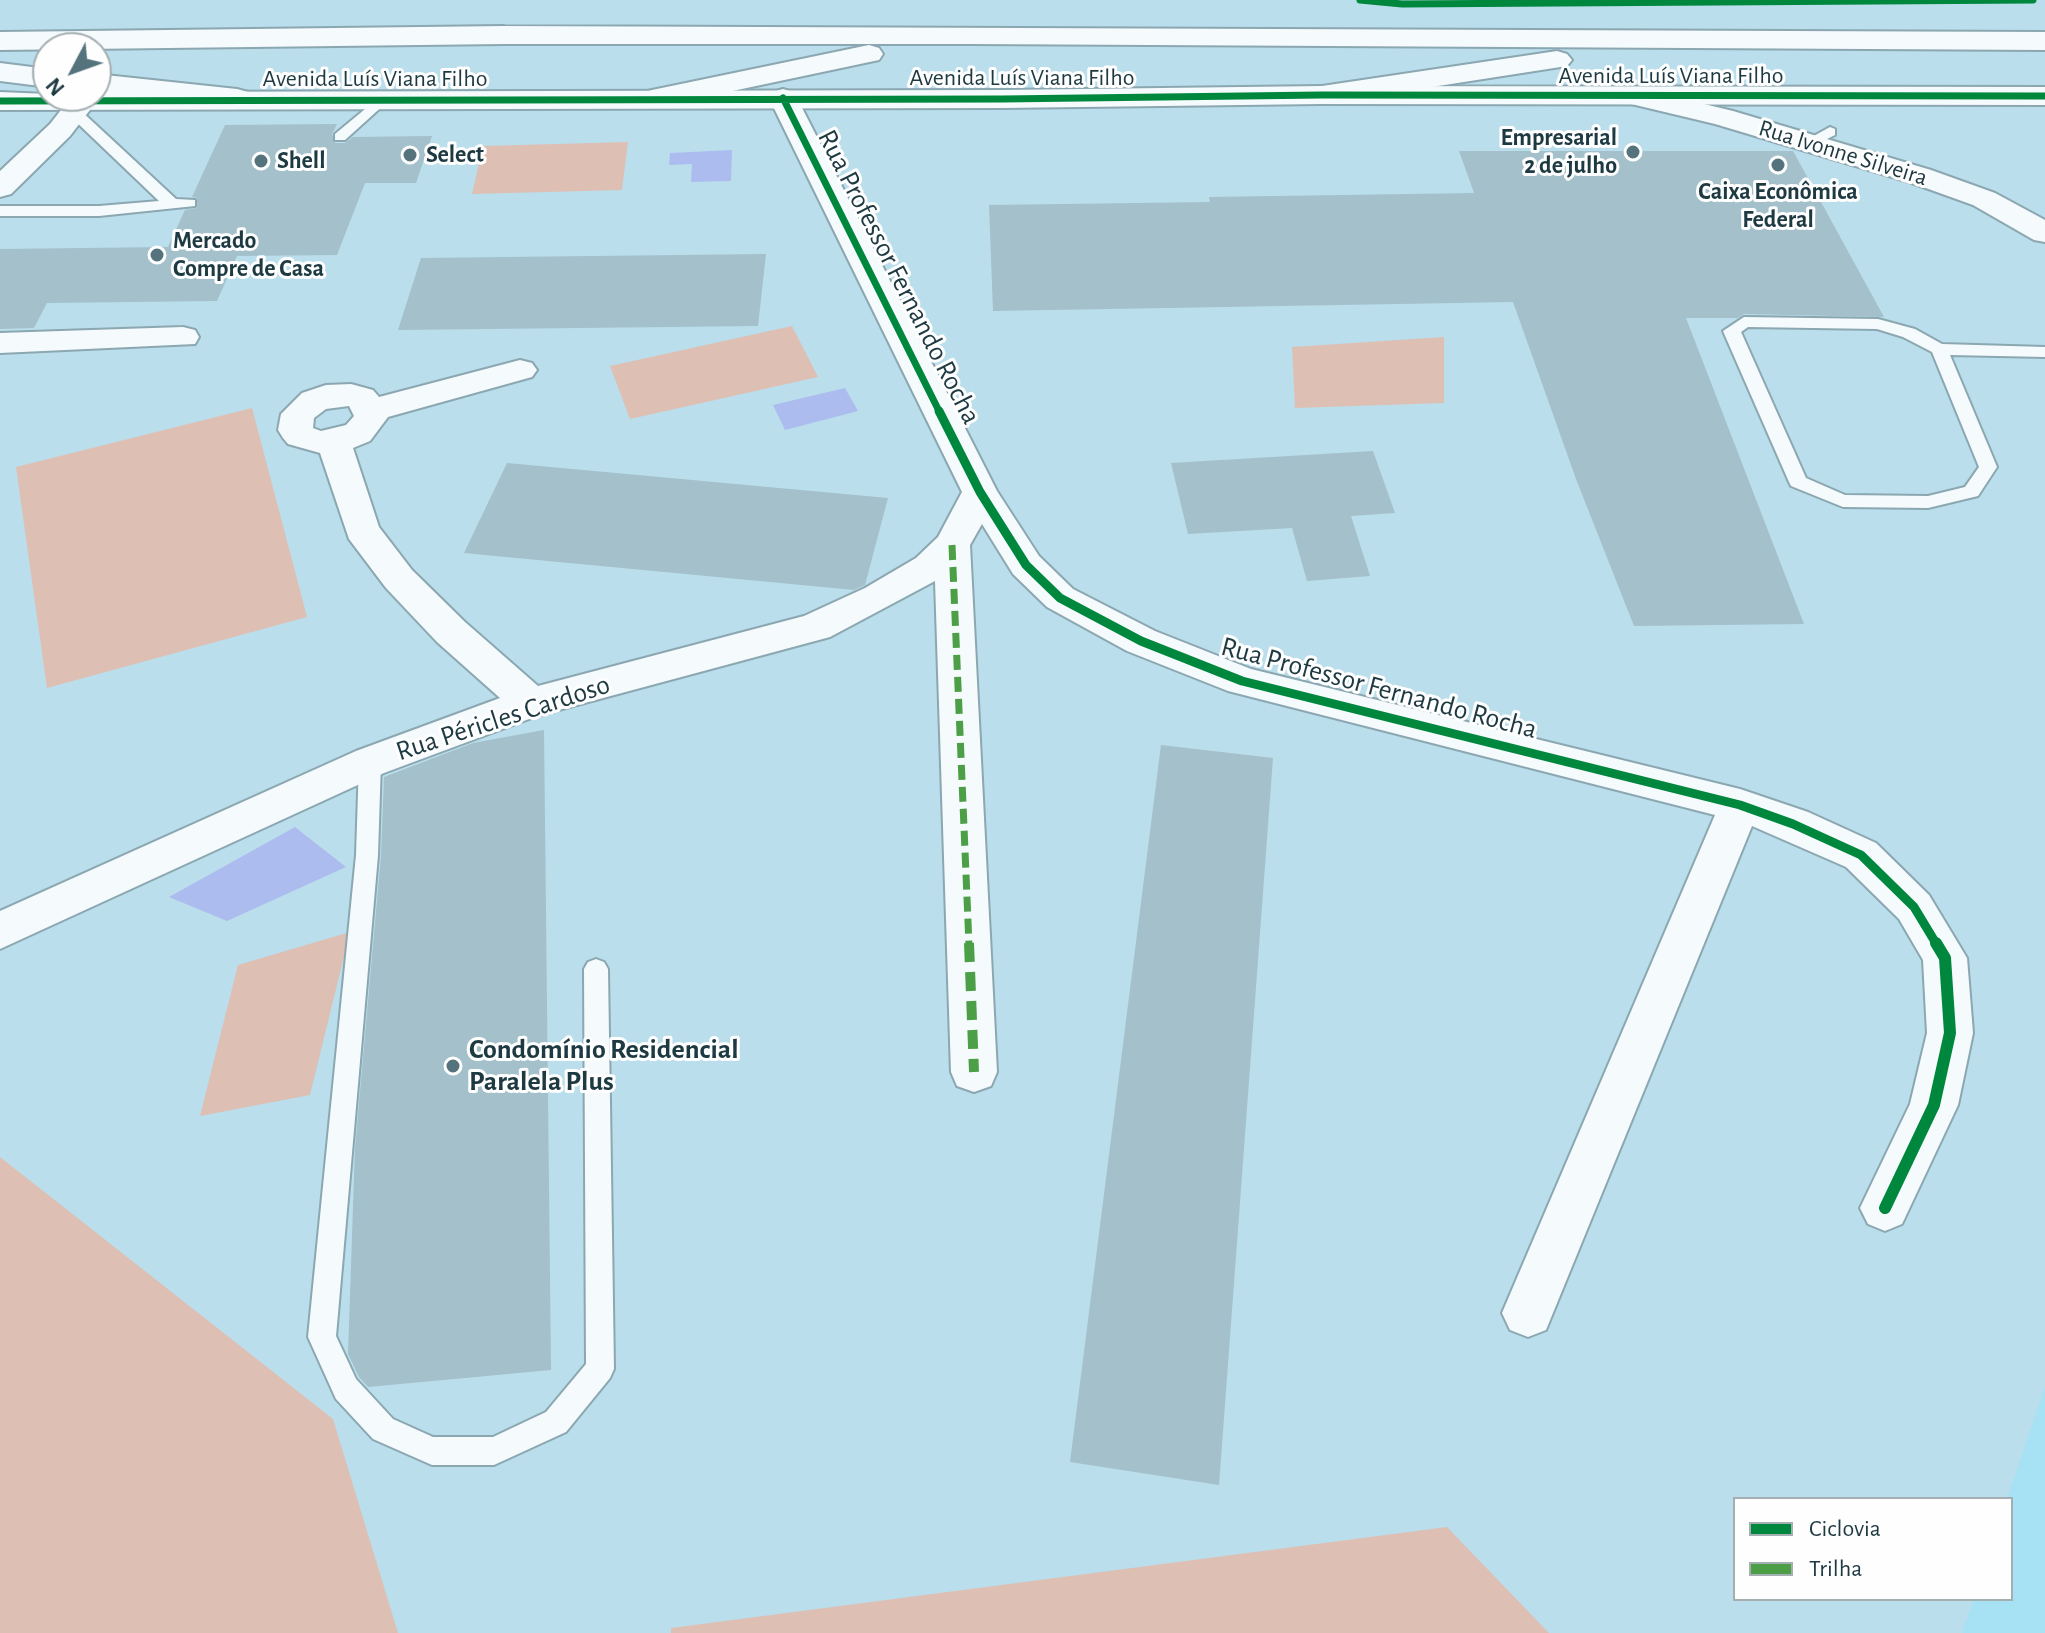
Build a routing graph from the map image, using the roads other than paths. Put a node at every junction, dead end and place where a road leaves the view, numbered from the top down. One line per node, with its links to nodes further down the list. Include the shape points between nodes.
1 (971, 35): 2 (main road, Avenida Luís Viana Filho); 3 (main road, Avenida Luís Viana Filho); 13 (main road)
2 (1698, 39): 4 (main road, Avenida Luís Viana Filho); 7 (main road)
3 (0, 41)
4 (2045, 41)
5 (0, 72): 6 (main road)
6 (32, 76)
7 (1322, 95): 8 (main road, Avenida Luís Viana Filho); 10 (main road, Avenida Luís Viana Filho)
8 (1633, 96): 9 (main road, Avenida Luís Viana Filho); 21 (street, Rua Ivonne Silveira, via 1820,138 1984,199)
9 (2045, 96)
10 (783, 98): 13 (main road, Avenida Luís Viana Filho); 29 (street, Rua Professor Fernando Rocha)
11 (112, 99): 12 (main road, Avenida Luís Viana Filho)
12 (382, 99): 13 (main road, Avenida Luís Viana Filho); 18 (lane)
13 (652, 99)
14 (32, 100): 15 (main road, Avenida Luís Viana Filho)
15 (0, 101)
16 (72, 112): 19 (street)
17 (96, 112): 20 (lane, via 181,204)
18 (340, 137)
19 (0, 188)
20 (0, 211)
21 (2045, 233)
22 (183, 337): 23 (street)
23 (0, 343)
24 (1939, 349): 24 (lane, via 1988,467 1971,492 1928,502 1843,501 1798,482 1732,331 1744,322 1878,324); 25 (lane)
25 (2045, 352)
26 (520, 370): 27 (street)
27 (372, 410): 28 (street, via 358,433); 28 (street, via 361,398 339,394 314,401 298,414 294,422 300,436)
28 (334, 442): 31 (street, via 362,530 380,555 451,632)
29 (980, 492): 30 (street, Rua Péricles Cardoso); 33 (street, Rua Professor Fernando Rocha, via 1026,565 1060,598 1141,641 1242,681)
30 (952, 545): 31 (street, Rua Péricles Cardoso, via 929,567 816,627); 36 (street)
31 (531, 703): 32 (street, Rua Péricles Cardoso)
32 (370, 762): 34 (street, Rua Péricles Cardoso); 35 (lane, via 367,855 322,1337 346,1389 383,1429 432,1451 494,1451 556,1422 600,1369)
33 (1740, 805): 37 (street, Rua Professor Fernando Rocha, via 1861,855 1914,907 1945,958 1950,1033 1934,1105); 38 (street)
34 (0, 931)
35 (596, 969)
36 (974, 1072)
37 (1885, 1208)
38 (1528, 1313)

